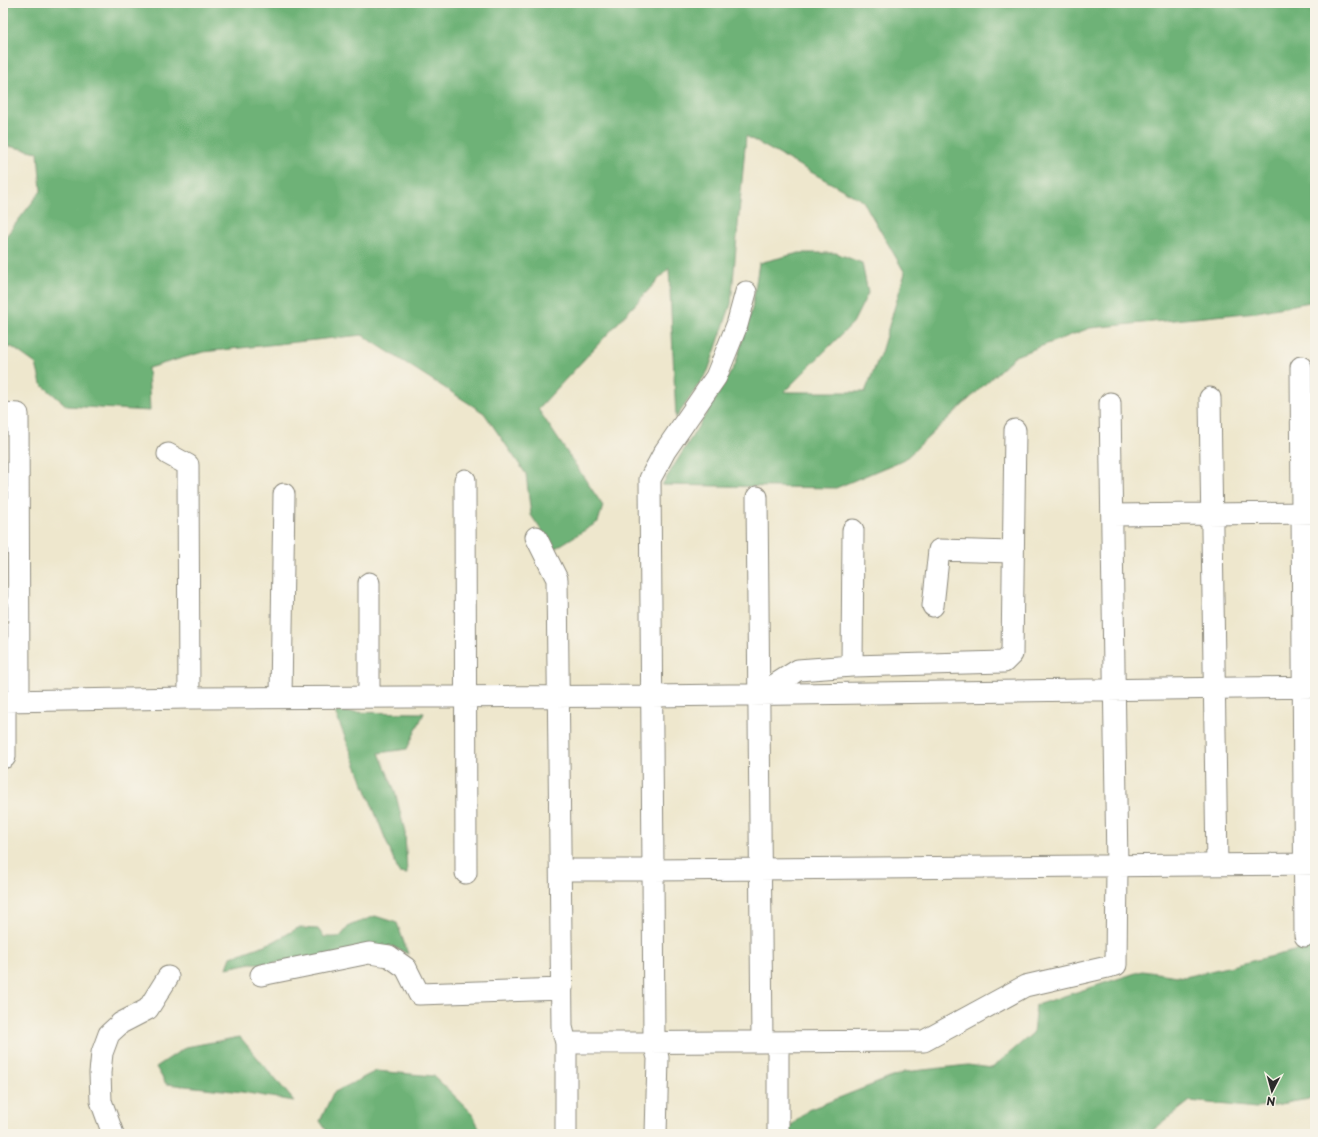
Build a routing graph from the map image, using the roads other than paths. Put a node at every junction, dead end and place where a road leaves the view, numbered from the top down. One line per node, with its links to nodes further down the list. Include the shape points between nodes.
1 (746, 292): 25 (street, via 737,325 716,377 665,451 650,479)
2 (1301, 367): 11 (street)
3 (1210, 398): 12 (street)
4 (1110, 403): 13 (street)
5 (3, 413): 30 (street, via 18,414)
6 (1015, 430): 16 (street)
7 (168, 454): 29 (street, via 188,465)
8 (465, 480): 28 (street)
9 (284, 494): 26 (street)
10 (758, 497): 23 (street)
11 (1308, 513): 12 (street); 20 (street)
12 (1212, 514): 13 (street); 21 (street)
13 (1112, 515): 22 (street)
14 (853, 530): 19 (street)
15 (536, 537): 24 (street, via 558,579)
16 (1014, 552): 18 (street, via 939,550); 19 (street, via 1012,654 1004,662)
17 (369, 583): 27 (street)
18 (933, 606)
19 (852, 666): 23 (street, via 798,670)
20 (1309, 688): 21 (street); 32 (street)
21 (1214, 689): 22 (street); 33 (street)
22 (1114, 690): 23 (street); 34 (street)
23 (759, 695): 25 (street); 35 (street)
24 (559, 696): 25 (street); 28 (street); 36 (street)
25 (651, 696): 37 (street)
26 (281, 697): 27 (street); 29 (street)
27 (369, 697): 28 (street)
28 (466, 697): 38 (street)
29 (188, 698): 30 (street)
30 (9, 701): 31 (street)
31 (5, 757)
32 (1310, 864): 33 (street); 39 (street)
33 (1217, 865): 34 (street)
34 (1117, 866): 35 (street); 43 (street, via 1116,965 1025,986 924,1041)
35 (760, 869): 37 (street); 43 (street)
36 (561, 870): 37 (street); 42 (street)
37 (652, 870): 45 (street)
38 (466, 873)
39 (1305, 936)
40 (261, 975): 42 (street, via 369,953 388,956 406,968 419,994)
41 (168, 977): 47 (street, via 148,1009 121,1023 109,1034 102,1053 101,1101)
42 (562, 989): 44 (street, via 562,1026)
43 (770, 1042): 45 (street); 46 (street)
44 (566, 1043): 45 (street); 48 (street)
45 (654, 1043): 49 (street, via 658,1058)
46 (778, 1130)
47 (113, 1134)
48 (566, 1134)
49 (656, 1134)

